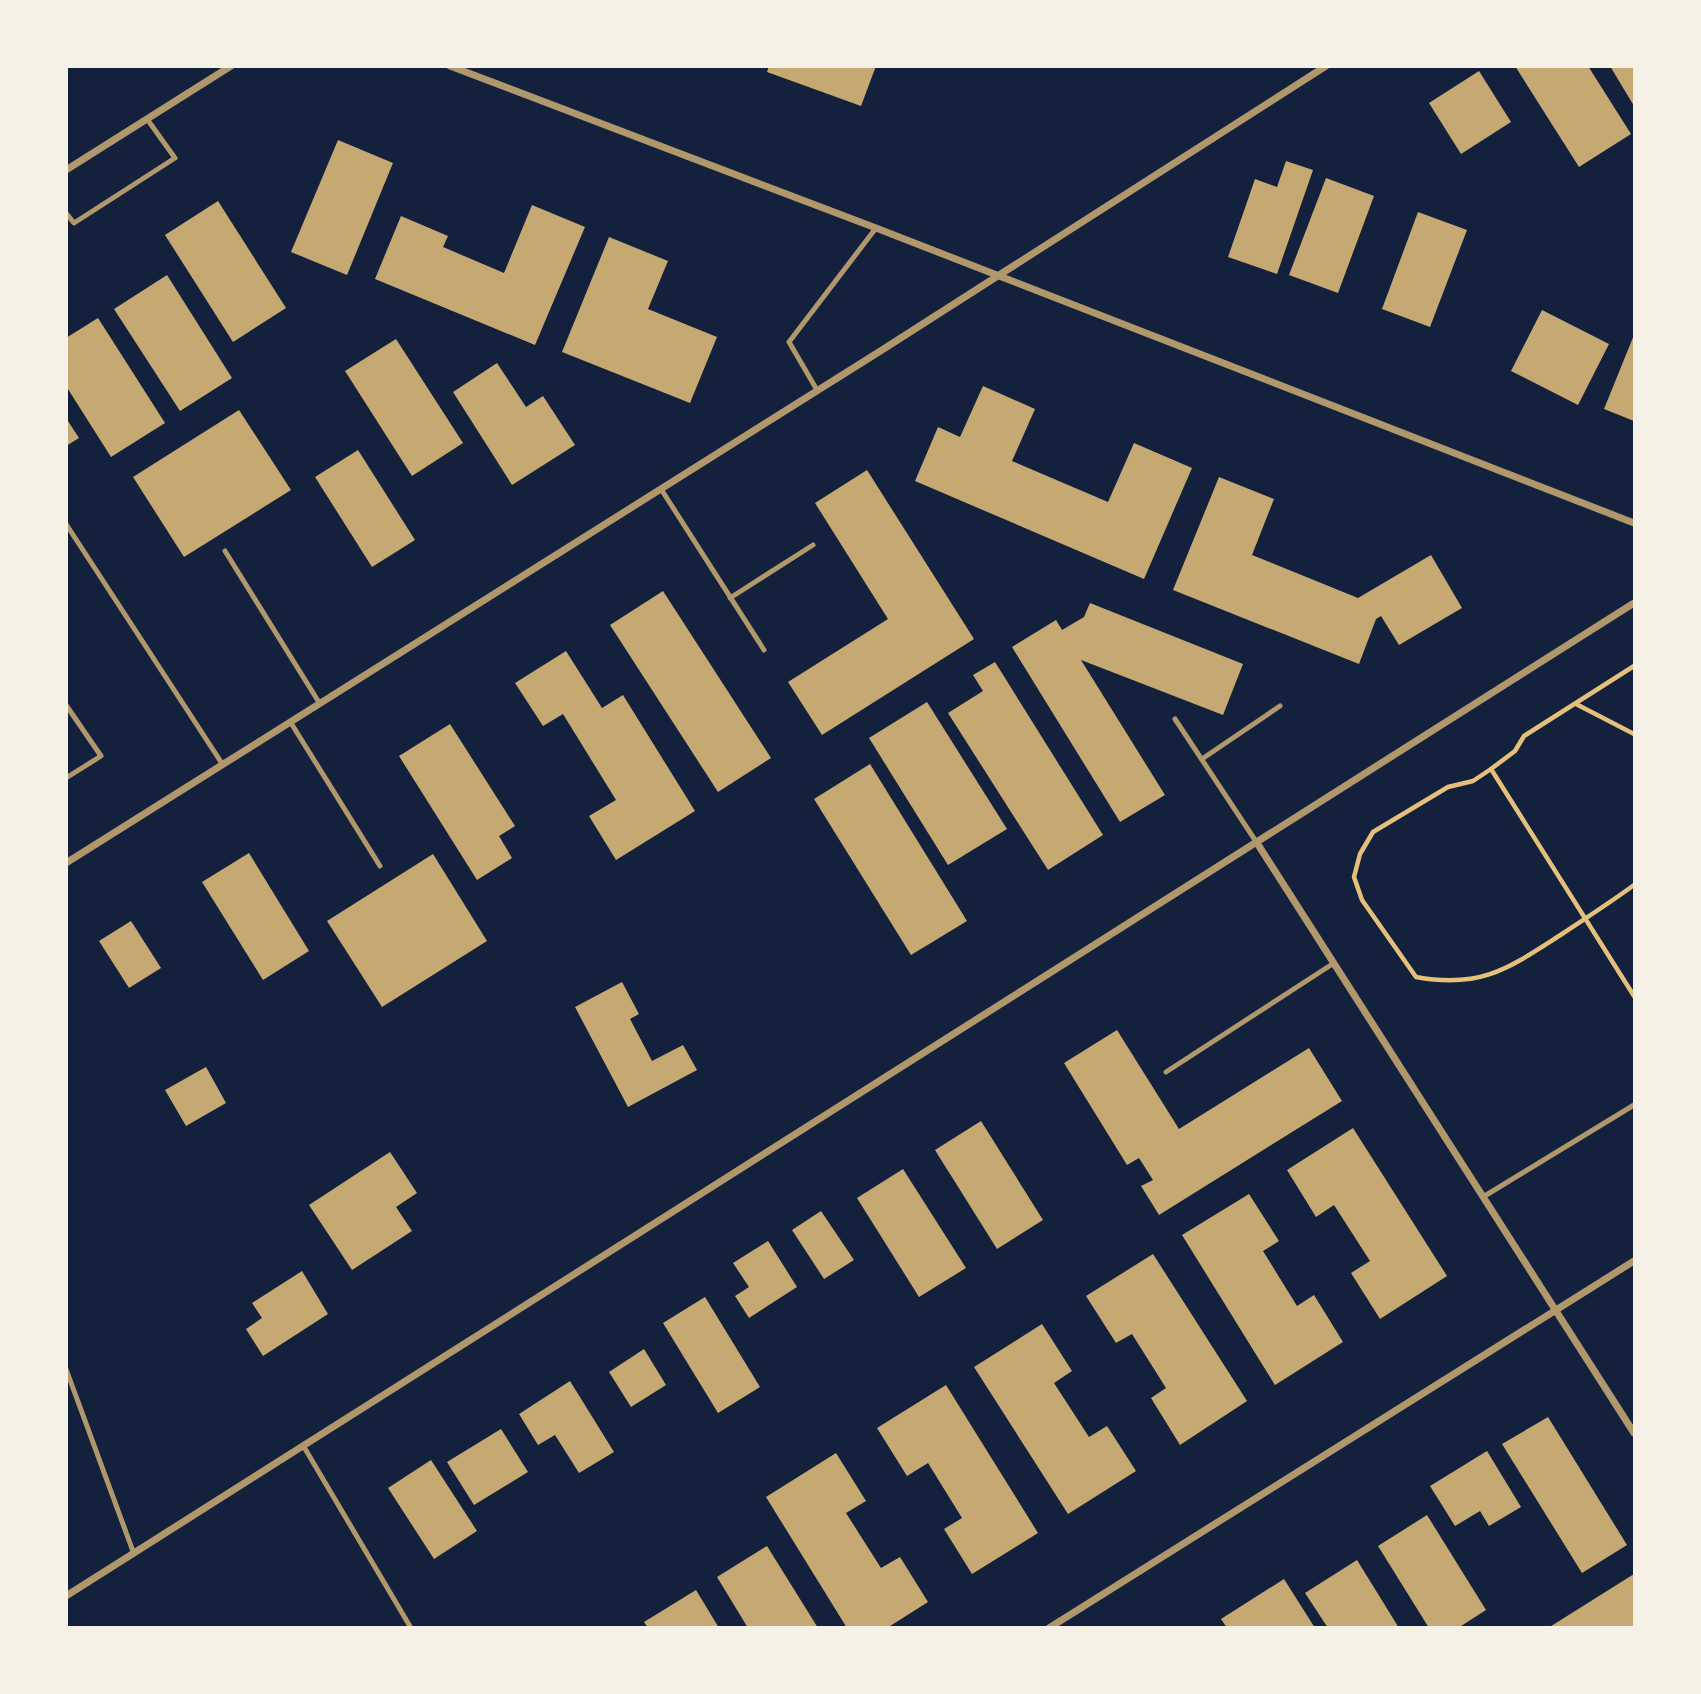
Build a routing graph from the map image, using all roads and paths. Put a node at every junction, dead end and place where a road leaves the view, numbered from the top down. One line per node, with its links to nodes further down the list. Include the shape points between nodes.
1 (231, 66): 4 (street)
2 (450, 66): 7 (street)
3 (1326, 66): 8 (street)
4 (147, 119): 5 (street); 6 (lane, via 175,158 74,223)
5 (66, 170)
6 (66, 213)
7 (876, 228): 8 (street); 9 (lane, via 789,342)
8 (998, 276): 9 (street); 11 (street)
9 (817, 390): 10 (street)
10 (661, 489): 15 (lane); 20 (street)
11 (1634, 523)
12 (66, 524): 27 (lane)
13 (813, 545): 15 (lane)
14 (225, 551): 20 (lane)
15 (730, 598): 17 (lane)
16 (1634, 603): 30 (street)
17 (764, 650)
18 (1634, 666): 19 (path)
19 (1576, 703): 25 (path); 28 (path, via 1524,736 1515,751)
20 (320, 704): 24 (street)
21 (66, 705): 29 (lane, via 101,756)
22 (1280, 706): 26 (lane)
23 (1175, 719): 26 (lane)
24 (291, 723): 27 (street); 32 (lane)
25 (1634, 734)
26 (1202, 759): 30 (lane)
27 (223, 765): 31 (street)
28 (1491, 769): 34 (path); 34 (path, via 1473,781 1448,787 1373,832 1354,877 1362,900 1416,977 1444,982 1509,968)
29 (66, 778)
30 (1257, 843): 35 (street); 44 (street)
31 (66, 863)
32 (380, 866)
33 (1634, 885): 34 (path)
34 (1585, 918): 36 (path)
35 (1334, 963): 37 (lane); 39 (street)
36 (1634, 996)
37 (1166, 1072)
38 (1634, 1105): 39 (lane)
39 (1483, 1197): 41 (street)
40 (1634, 1261): 41 (street)
41 (1555, 1310): 43 (street); 48 (street)
42 (66, 1369): 45 (lane)
43 (1634, 1433)
44 (304, 1447): 45 (street); 47 (lane)
45 (134, 1554): 46 (street)
46 (66, 1596)
47 (411, 1628)
48 (1049, 1628)

